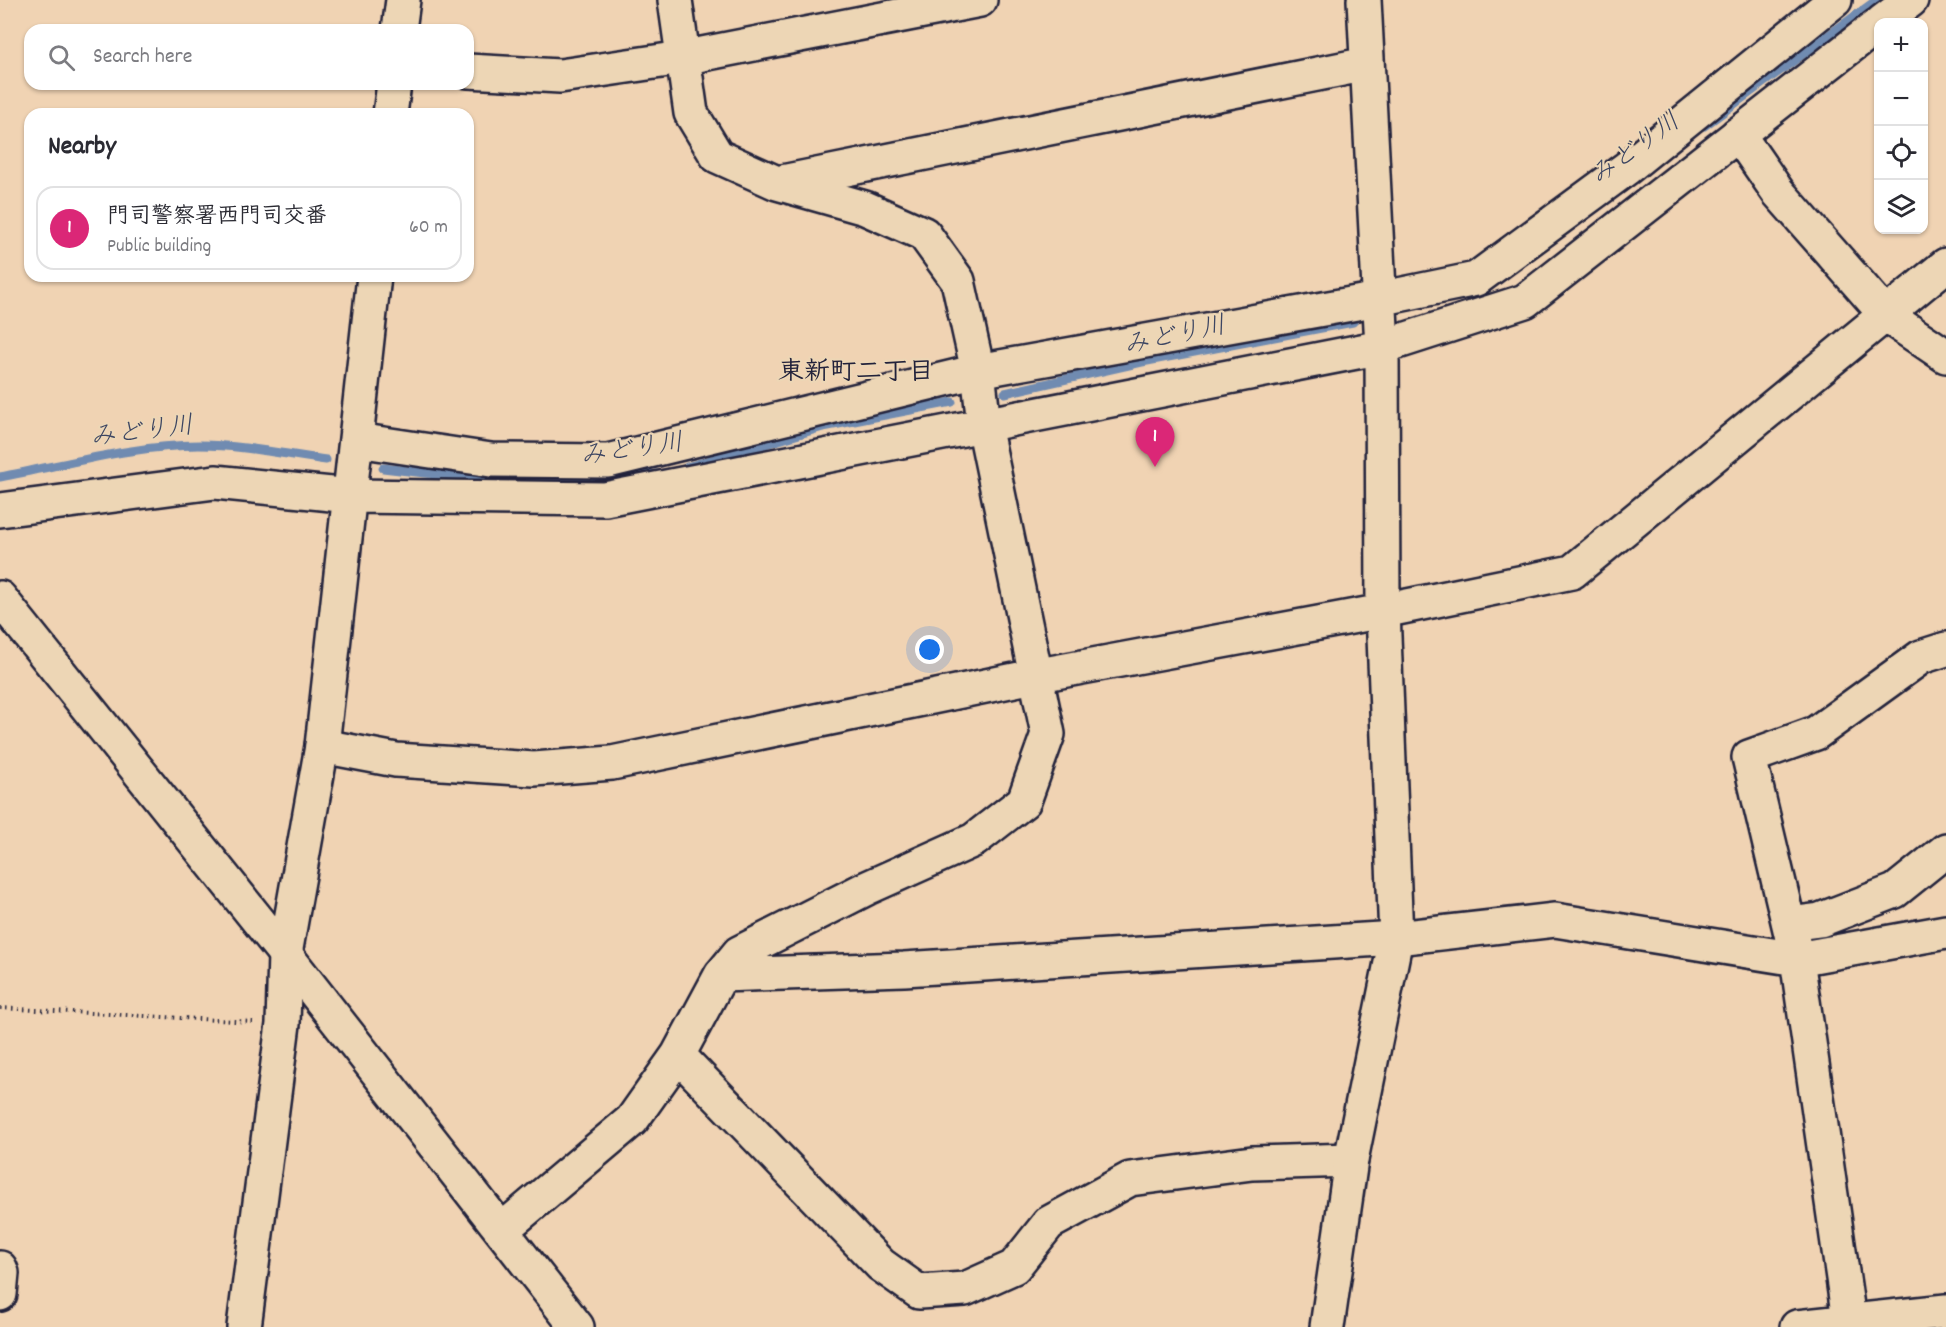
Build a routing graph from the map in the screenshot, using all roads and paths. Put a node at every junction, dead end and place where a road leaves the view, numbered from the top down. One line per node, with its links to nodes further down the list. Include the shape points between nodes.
1 (403, 0): 8 (street)
2 (675, 0): 10 (street)
3 (980, 0): 10 (street)
4 (1364, 0): 11 (street)
5 (1836, 0): 19 (street, via 1627,168 1476,279)
6 (1911, 0): 7 (street)
7 (1887, 18)
8 (400, 24)
9 (1874, 29): 15 (street)
10 (682, 58): 12 (street, via 560,76); 16 (street, via 691,113 717,156)
11 (1368, 64): 16 (street); 19 (street)
12 (474, 71)
13 (393, 90): 14 (street)
14 (391, 108)
15 (1738, 134): 20 (street, via 1778,192); 21 (street, via 1526,300)
16 (777, 183): 23 (street, via 865,208 924,234 958,281)
17 (1946, 266): 20 (street)
18 (373, 282): 25 (street)
19 (1379, 299): 21 (street); 23 (street)
20 (1887, 316): 22 (street); 29 (street, via 1572,572)
21 (1382, 347): 24 (street); 29 (street)
22 (1946, 356)
23 (978, 371): 24 (street); 25 (street, via 608,461 491,459)
24 (984, 425): 26 (street, via 606,499); 31 (street)
25 (357, 440): 26 (street)
26 (351, 496): 27 (street, via 215,482); 32 (street)
27 (0, 510)
28 (0, 598): 37 (street)
29 (1383, 611): 31 (street); 36 (street)
30 (1946, 649): 34 (street, via 1921,657 1816,733 1749,757)
31 (1034, 676): 32 (street, via 612,763 534,769 396,760); 39 (street, via 1047,734 1023,801 974,840 867,888 739,953)
32 (322, 746): 37 (street)
33 (1946, 850): 34 (street, via 1895,891 1820,920)
34 (1789, 924): 38 (street)
35 (1946, 932): 38 (street)
36 (1396, 938): 38 (street, via 1555,920); 39 (street, via 904,969); 43 (street)
37 (285, 954): 41 (street); 44 (street)
38 (1797, 959): 48 (street)
39 (721, 975): 42 (street)
40 (0, 1008): 41 (path)
41 (283, 1023): 49 (street)
42 (678, 1055): 43 (street, via 882,1265 919,1292 964,1289 1014,1267 1049,1223 1130,1179 1252,1162); 44 (street, via 632,1120)
43 (1352, 1160): 51 (street)
44 (503, 1229): 50 (street)
45 (0, 1268): 46 (street)
46 (0, 1294)
47 (1946, 1311): 48 (street)
48 (1849, 1324): 52 (street)
49 (244, 1327)
50 (577, 1327)
51 (1327, 1327)
52 (1797, 1327)

